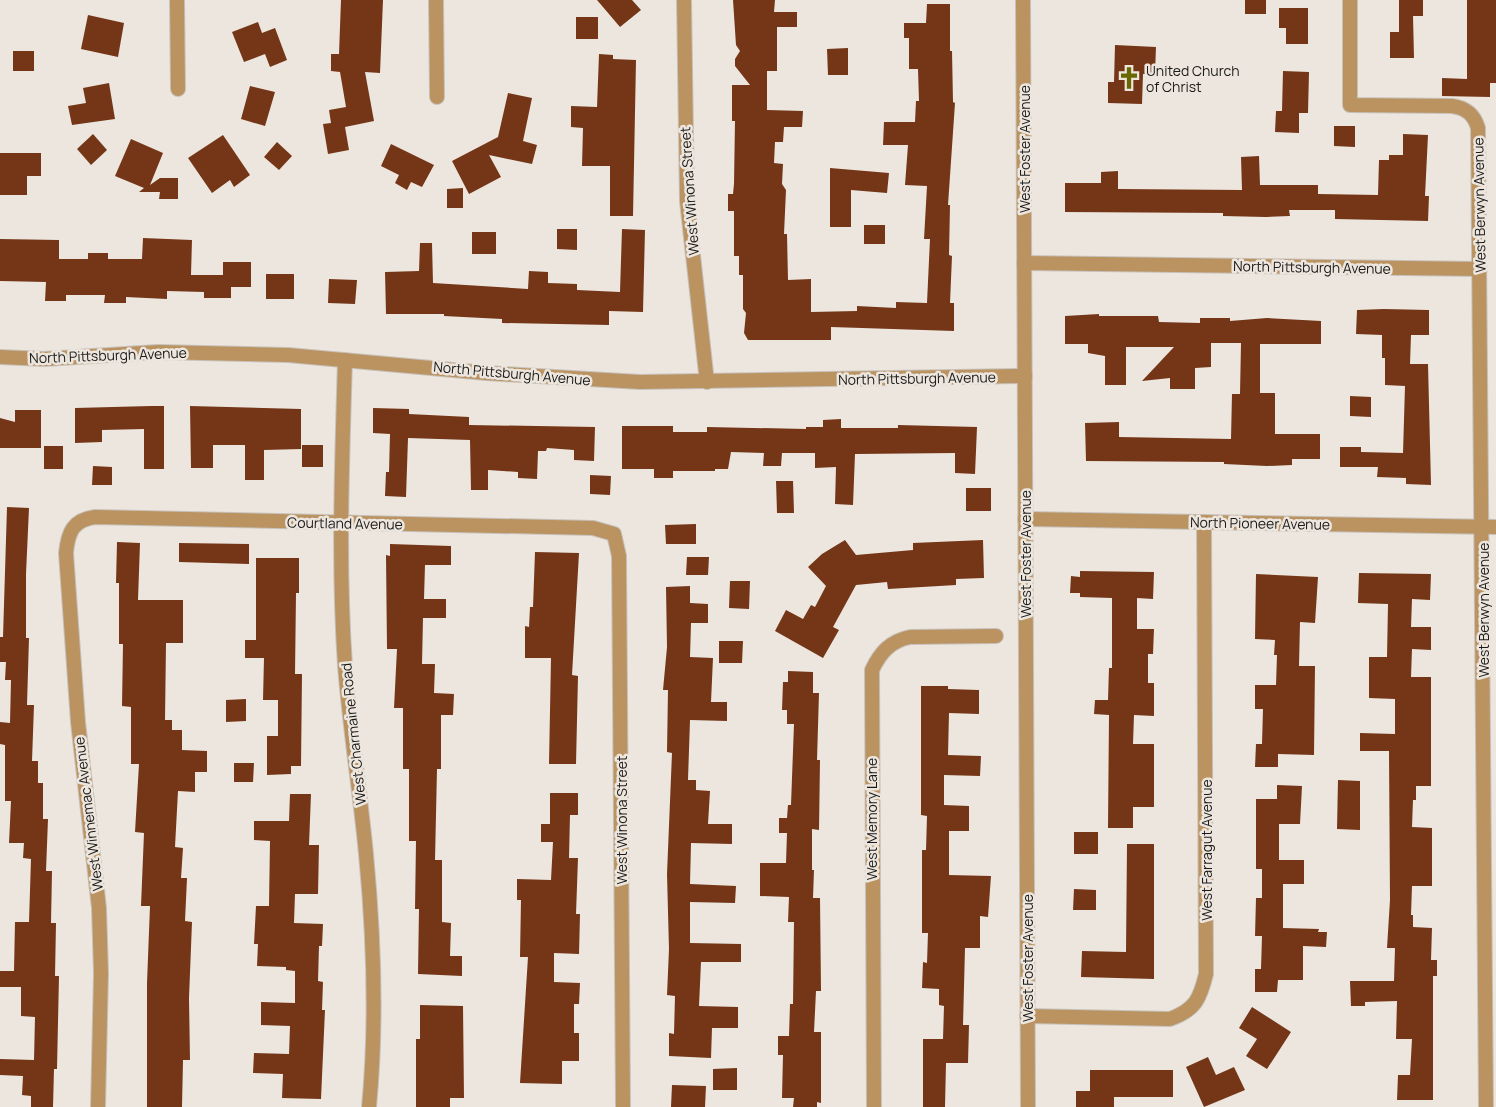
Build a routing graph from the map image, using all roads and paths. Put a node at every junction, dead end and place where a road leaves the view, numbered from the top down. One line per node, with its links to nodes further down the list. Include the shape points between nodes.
1 (177, 0): 6 (street)
2 (436, 0): 7 (street)
3 (684, 0): 13 (street, West Winona Street, via 687,201)
4 (1024, 0): 8 (street, West Foster Avenue)
5 (1350, 0): 9 (street, West Berwyn Avenue, via 1350,105 1452,106 1460,107 1476,120 1479,137)
6 (178, 89)
7 (437, 97)
8 (1024, 263): 9 (street, North Pittsburgh Avenue); 12 (street, West Foster Avenue)
9 (1480, 269): 18 (street, West Berwyn Avenue)
10 (0, 357): 11 (street, North Pittsburgh Avenue, via 44,359 158,352)
11 (345, 360): 13 (street, North Pittsburgh Avenue, via 566,378); 17 (street, West Charmaine Road)
12 (1025, 376): 13 (street, North Pittsburgh Avenue); 14 (street, West Foster Avenue)
13 (706, 382)
14 (1025, 519): 15 (street, North Pioneer Avenue); 21 (street, West Foster Avenue)
15 (1204, 522): 18 (street, North Pioneer Avenue); 21 (street, West Farragut Avenue, via 1206,974 1202,990 1195,1005 1170,1019)
16 (76, 523): 17 (street, Courtland Avenue, via 95,517); 22 (street, West Winnemac Avenue, via 68,534 66,553 77,712 99,908)
17 (341, 523): 19 (street, Courtland Avenue, via 594,528); 23 (street, West Charmaine Road, via 346,666 371,912 374,1037)
18 (1489, 526): 27 (street, West Berwyn Avenue)
19 (614, 534): 24 (street, West Winona Street, via 619,556)
20 (996, 636): 25 (street, West Memory Lane, via 896,640 877,658 872,670)
21 (1027, 1016): 26 (street, West Foster Avenue)
22 (98, 1107)
23 (369, 1107)
24 (623, 1107)
25 (874, 1107)
26 (1028, 1107)
27 (1486, 1107)

